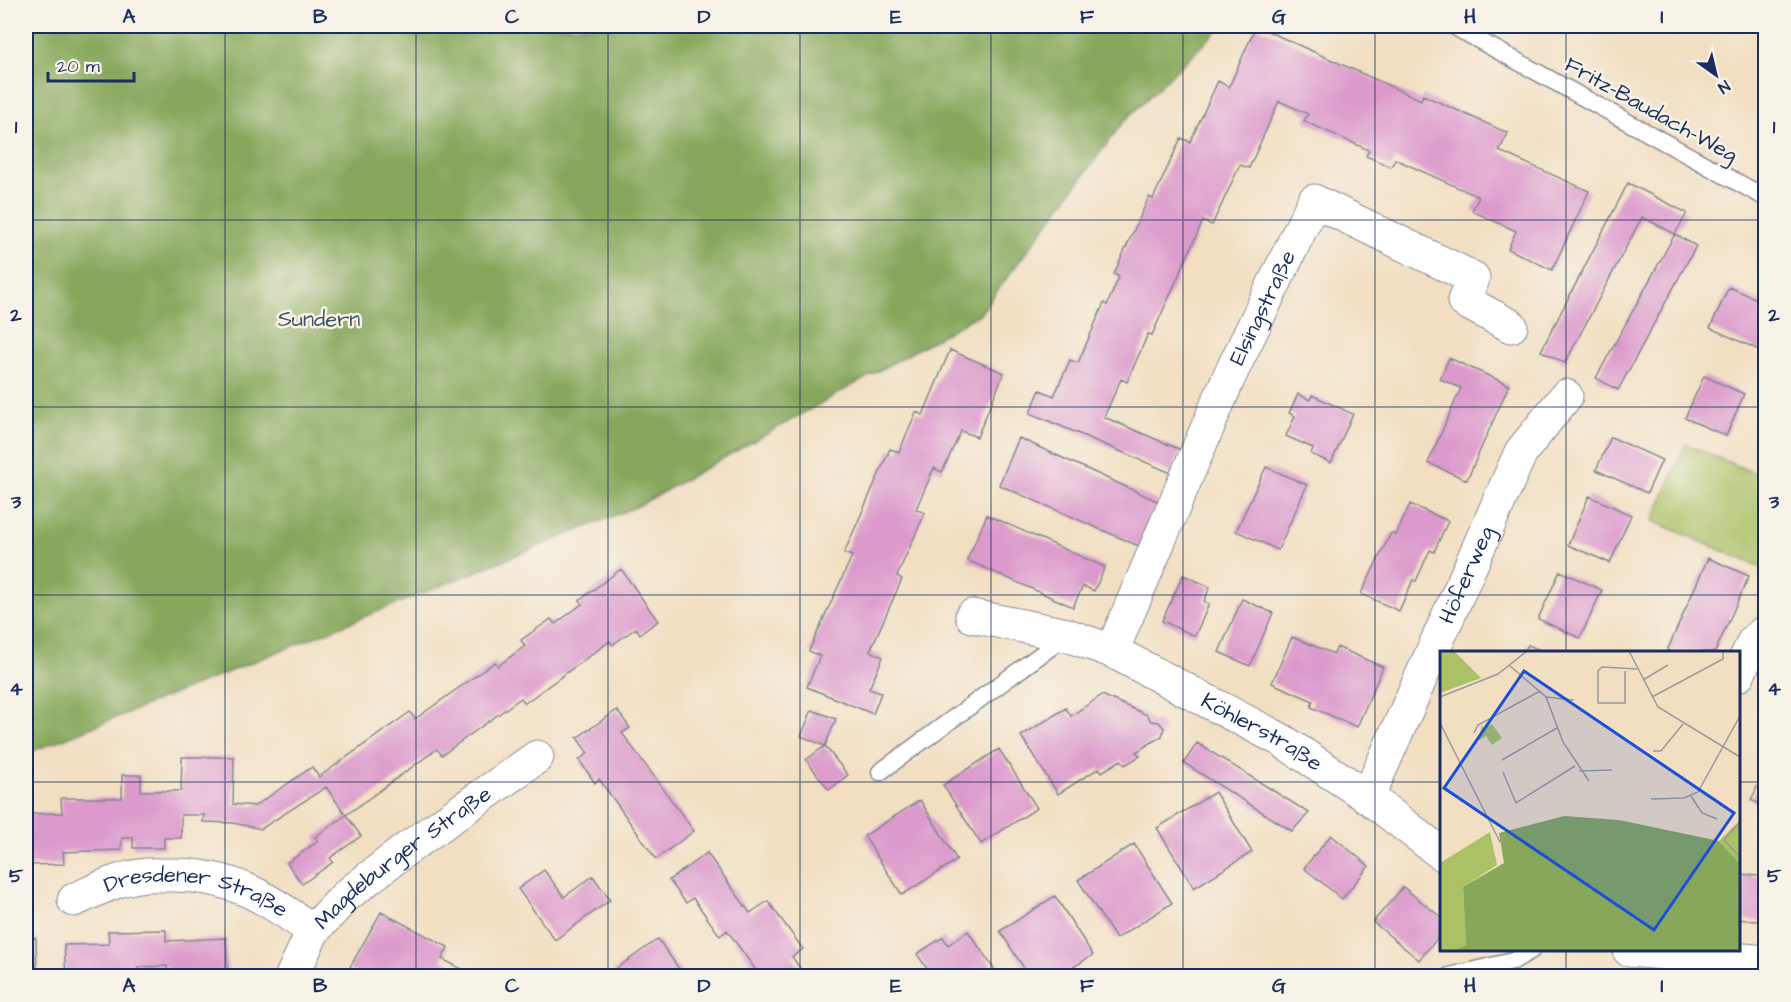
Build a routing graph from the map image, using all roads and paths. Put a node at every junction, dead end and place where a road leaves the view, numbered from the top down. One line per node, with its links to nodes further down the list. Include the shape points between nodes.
1 (1453, 26): 2 (lane, Fritz-Baudach-Weg)
2 (1766, 198)
3 (1511, 326): 8 (street, Elsingstraße, via 1464,301 1473,278 1314,201 1228,377)
4 (1566, 396): 12 (street, Höferweg, via 1521,452)
5 (972, 616): 7 (street, Köhlerstraße)
6 (1766, 631): 9 (street, via 1754,641)
7 (1067, 635): 8 (street, Köhlerstraße); 11 (lane)
8 (1112, 651): 12 (street, Köhlerstraße, via 1281,740)
9 (1740, 671)
10 (537, 757): 15 (street, Magdeburger Straße, via 347,895)
11 (880, 772)
12 (1368, 797): 13 (street, Köhlerstraße)
13 (1440, 852)
14 (74, 900): 15 (street, Dresdener Straße, via 138,876 184,874 222,880 251,891)
15 (313, 931): 19 (street, Magdeburger Straße)
16 (1530, 951): 20 (lane, via 1513,961)
17 (1640, 951): 18 (street)
18 (1766, 962)
19 (292, 976)
20 (1449, 976)

